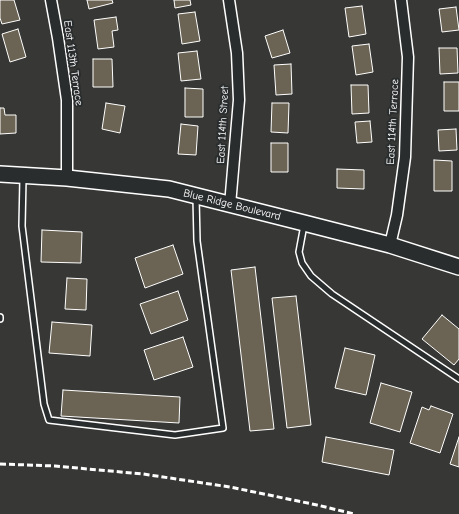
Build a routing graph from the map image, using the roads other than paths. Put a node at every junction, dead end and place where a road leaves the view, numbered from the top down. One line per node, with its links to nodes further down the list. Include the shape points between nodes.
1 (51, 0): 6 (street, East 113th Terrace, via 67,100)
2 (229, 0): 8 (street, East 114th Street, via 237,53 239,100)
3 (401, 0): 10 (street, East 114th Terrace, via 408,57 405,157 397,216)
4 (0, 174): 5 (main road, Blue Ridge Boulevard)
5 (23, 176): 6 (main road, Blue Ridge Boulevard); 7 (lane, via 22,226 44,404 49,420 175,435 223,428 197,241)
6 (67, 178): 7 (main road, Blue Ridge Boulevard, via 169,189)
7 (196, 196): 8 (main road, Blue Ridge Boulevard)
8 (230, 205): 9 (main road, Blue Ridge Boulevard)
9 (304, 222): 10 (main road, Blue Ridge Boulevard); 12 (lane, via 299,252 302,263 311,276 332,294)
10 (390, 245): 11 (main road, Blue Ridge Boulevard)
11 (459, 267)
12 (459, 379)

